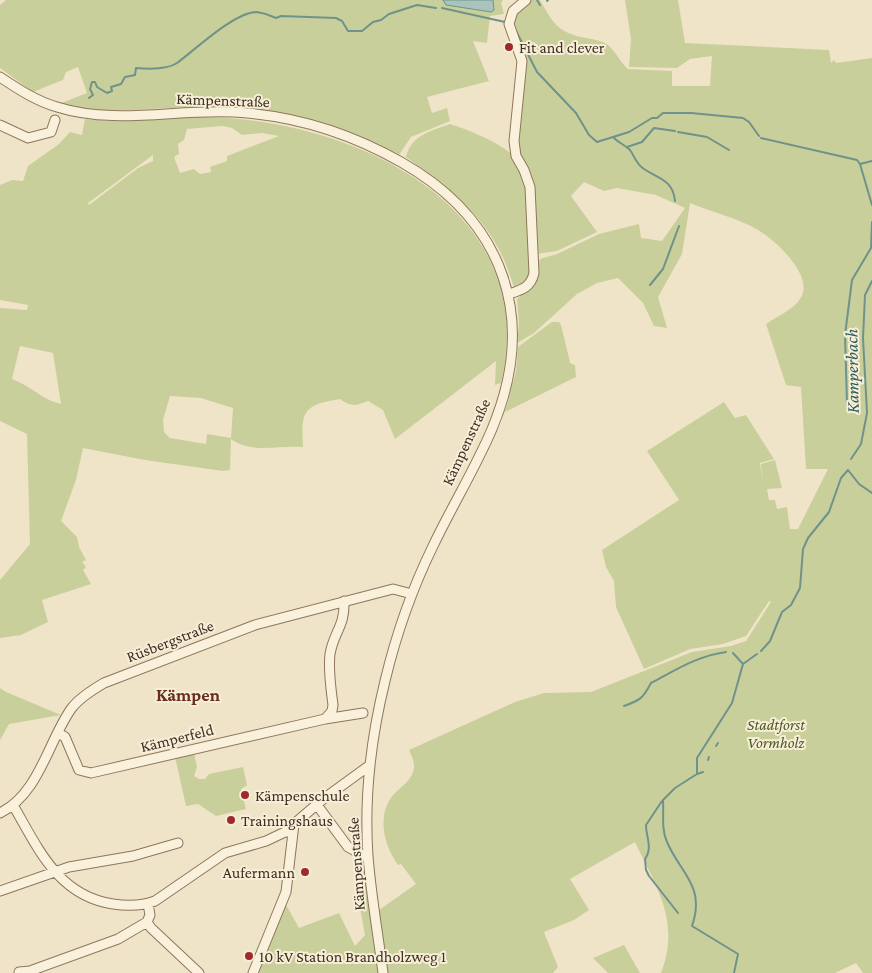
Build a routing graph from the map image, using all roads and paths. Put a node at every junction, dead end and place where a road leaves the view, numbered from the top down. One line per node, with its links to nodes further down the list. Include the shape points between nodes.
1 (526, 0): 5 (street, via 513,11 509,24 522,61 514,141 516,156 530,186 534,272 532,281 524,289)
2 (0, 76): 5 (street, Kämpenstraße, via 44,102 84,113 112,116 236,112 296,121 356,140 416,171 471,216 495,252)
3 (55, 120): 4 (street, via 51,132 28,138)
4 (0, 126)
5 (509, 294): 6 (street, Kämpenstraße, via 513,348 501,404)
6 (412, 594): 7 (street, Rüsbergstraße, via 393,589); 11 (street, Kämpenstraße, via 384,683)
7 (344, 601): 9 (street, via 343,624 335,636 330,654 333,705); 10 (street, Rüsbergstraße, via 255,625 104,683 72,708)
8 (364, 713): 9 (street, Kämperfeld)
9 (325, 719): 10 (street, Kämperfeld, via 91,773 83,773 75,766 65,737)
10 (58, 733): 12 (street, Rüsbergstraße, via 32,783)
11 (370, 765): 13 (street); 17 (street, Kämpenstraße)
12 (12, 805): 14 (street, Rüsbergstraße); 18 (street)
13 (317, 805): 15 (street, via 297,820); 17 (street, via 348,846)
14 (0, 813)
15 (293, 832): 20 (street, via 225,853 176,889); 24 (street, via 286,892)
16 (178, 843): 18 (street)
17 (368, 858): 25 (street, Kämpenstraße)
18 (54, 872): 19 (street); 20 (street, via 73,889 95,900 116,905)
19 (0, 891)
20 (148, 904): 21 (street, via 150,914)
21 (147, 922): 22 (street, via 118,939); 23 (street)
22 (19, 972)
23 (199, 973)
24 (253, 973)
25 (382, 973)

